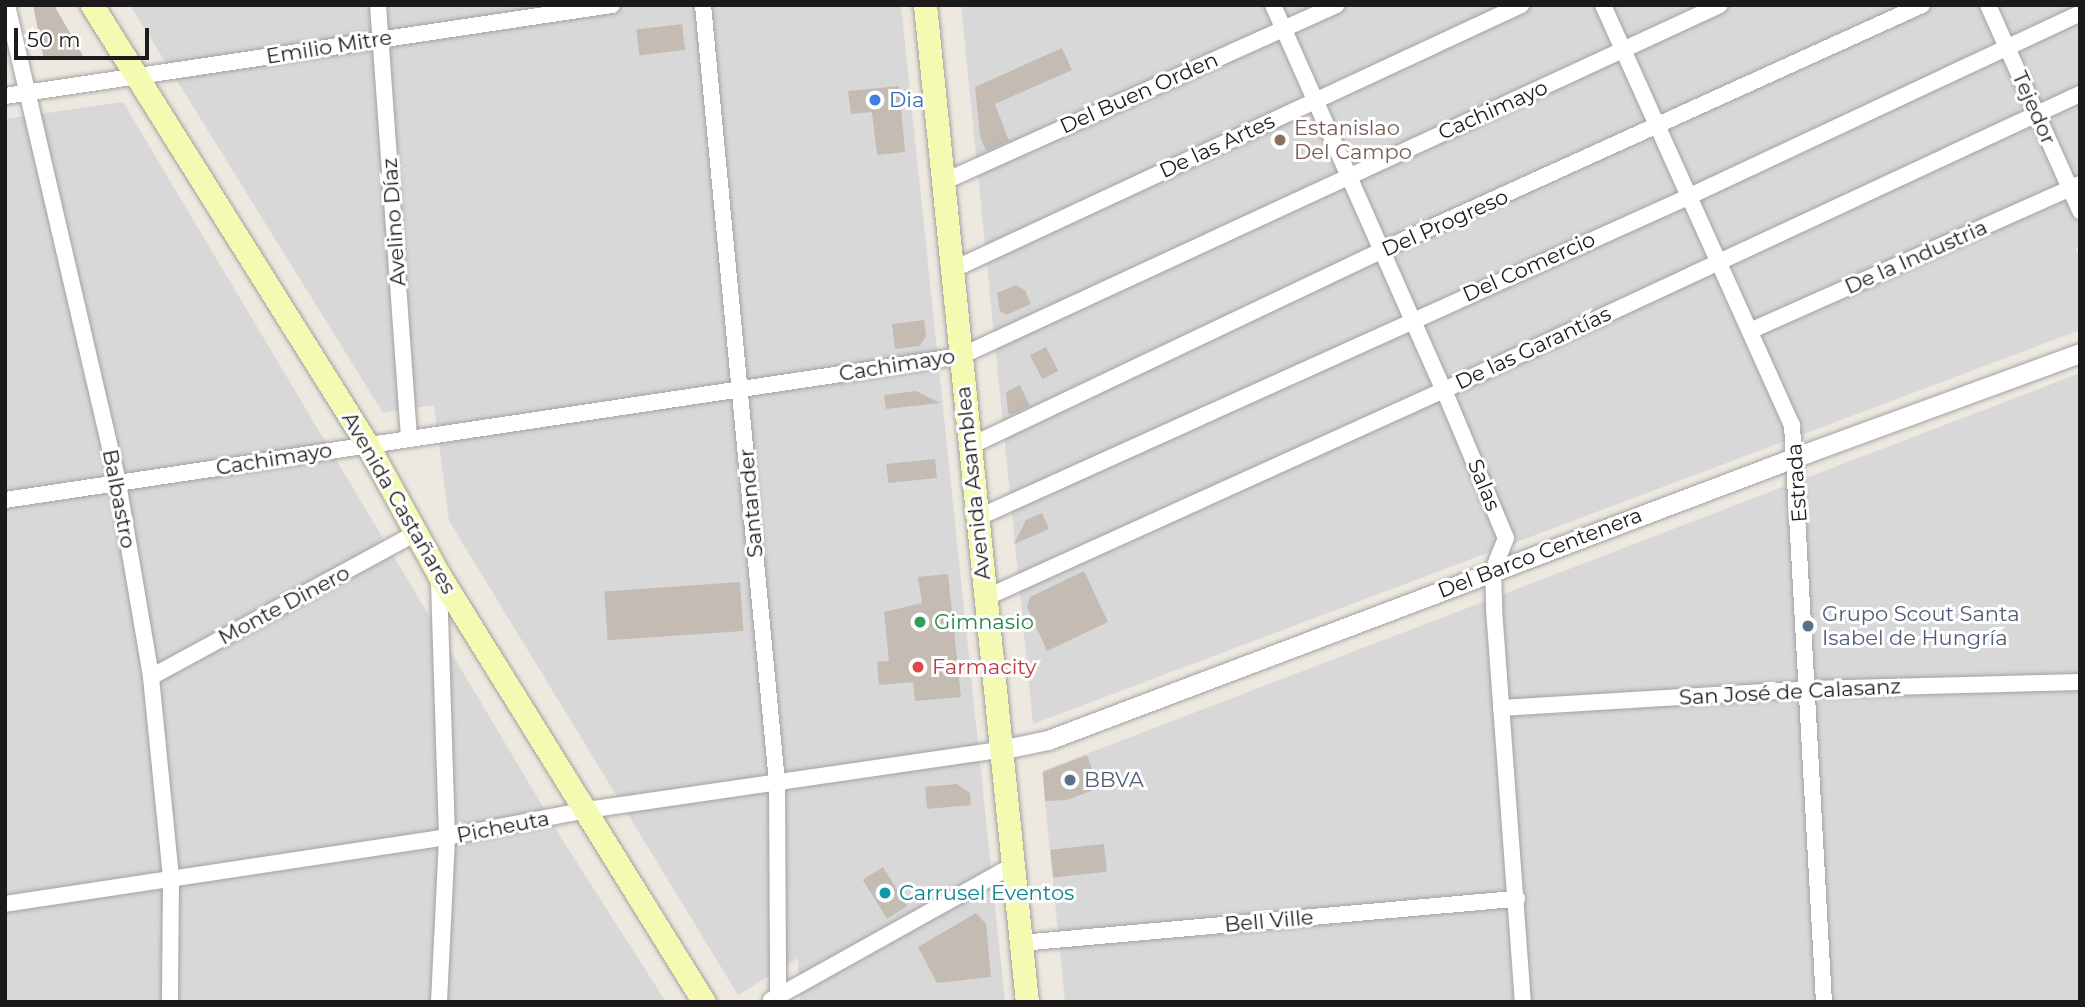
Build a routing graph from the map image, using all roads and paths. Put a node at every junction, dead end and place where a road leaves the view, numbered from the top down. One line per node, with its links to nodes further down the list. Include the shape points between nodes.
1 (7, 5): 20 (street, Balbastro)
2 (92, 5): 19 (main road, Avenida Castañares)
3 (378, 5): 16 (street, Avelino Díaz)
4 (611, 5): 16 (street, Emilio Mitre)
5 (702, 5): 38 (street, Santander)
6 (925, 5): 27 (main road, Avenida Asamblea)
7 (1273, 5): 15 (street, Salas)
8 (1336, 5): 15 (street, Del Buen Orden)
9 (1521, 5): 23 (street, De las Artes)
10 (1603, 5): 18 (street, Estrada)
11 (1720, 5): 18 (street, Cachimayo)
12 (1922, 5): 25 (street, Del Progreso)
13 (1988, 5): 17 (street, Tejedor)
14 (2080, 13): 17 (street, Del Comercio)
15 (1283, 29): 23 (street, Salas); 27 (street, Del Buen Orden)
16 (382, 39): 19 (street, Emilio Mitre); 40 (street, Avelino Díaz)
17 (2006, 47): 24 (street, Tejedor); 29 (street, Del Comercio)
18 (1623, 50): 25 (street, Estrada); 26 (street, Cachimayo)
19 (135, 77): 20 (street, Emilio Mitre); 41 (main road, Avenida Castañares)
20 (26, 92): 22 (street, Emilio Mitre); 44 (street, Balbastro)
21 (2080, 94): 24 (street, De las Garantías)
22 (5, 96)
23 (1315, 100): 26 (street, Salas); 33 (street, De las Artes)
24 (2037, 115): 28 (street, Tejedor); 32 (street, De las Garantías)
25 (1658, 127): 29 (street, Estrada); 31 (street, Del Progreso)
26 (1349, 175): 31 (street, Salas); 37 (street, Cachimayo)
27 (943, 182): 33 (main road, Avenida Asamblea)
28 (2075, 186): 30 (street, Tejedor); 35 (street, De la Industria)
29 (1690, 196): 32 (street, Estrada); 34 (street, Del Comercio)
30 (2080, 211)
31 (1382, 250): 34 (street, Salas); 42 (street, Del Progreso)
32 (1720, 262): 35 (street, Estrada); 39 (street, De las Garantías)
33 (952, 270): 37 (main road, Avenida Asamblea)
34 (1413, 319): 39 (street, Salas); 46 (street, Del Comercio)
35 (1752, 330): 43 (street, Estrada, via 1792,425)
36 (2080, 353): 43 (street, Del Barco Centenera)
37 (961, 356): 38 (street, Cachimayo); 42 (main road, Avenida Asamblea)
38 (740, 389): 40 (street, Cachimayo); 56 (street, Santander)
39 (1444, 390): 48 (street, Salas, via 1506,538); 50 (street, De las Garantías)
40 (409, 438): 41 (street, Cachimayo)
41 (367, 444): 44 (street, Cachimayo); 47 (main road, Avenida Castañares)
42 (970, 446): 46 (main road, Avenida Asamblea)
43 (1796, 457): 48 (street, Del Barco Centenera); 53 (street, Estrada)
44 (118, 484): 45 (street, Cachimayo); 51 (street, Balbastro)
45 (5, 500)
46 (977, 518): 50 (main road, Avenida Asamblea)
47 (416, 533): 49 (main road, Avenida Castañares); 51 (street, Monte Dinero)
48 (1493, 570): 54 (street, Salas); 55 (street, Del Barco Centenera, via 1048,740)
49 (439, 575): 57 (main road, Avenida Castañares); 58 (street)
50 (985, 598): 55 (main road, Avenida Asamblea)
51 (151, 677): 60 (street, Balbastro)
52 (2080, 682): 53 (street, San José de Calasanz)
53 (1809, 689): 54 (street, San José de Calasanz); 70 (street, Estrada)
54 (1501, 708): 61 (street, Salas)
55 (1000, 750): 56 (street, Picheuta); 59 (main road, Avenida Asamblea)
56 (777, 782): 57 (street, Picheuta); 64 (street, Santander)
57 (587, 810): 58 (street, Picheuta); 67 (main road, Avenida Castañares)
58 (447, 837): 60 (street, Picheuta); 66 (street)
59 (1012, 866): 63 (main road, Avenida Asamblea); 64 (street)
60 (171, 879): 62 (street, Picheuta); 65 (street, Balbastro)
61 (1517, 899): 63 (street, Bell Ville); 69 (street, Salas)
62 (5, 905)
63 (1021, 943): 68 (main road, Avenida Asamblea)
64 (775, 1000)
65 (170, 1002)
66 (439, 1002)
67 (704, 1002)
68 (1027, 1002)
69 (1524, 1002)
70 (1824, 1002)

